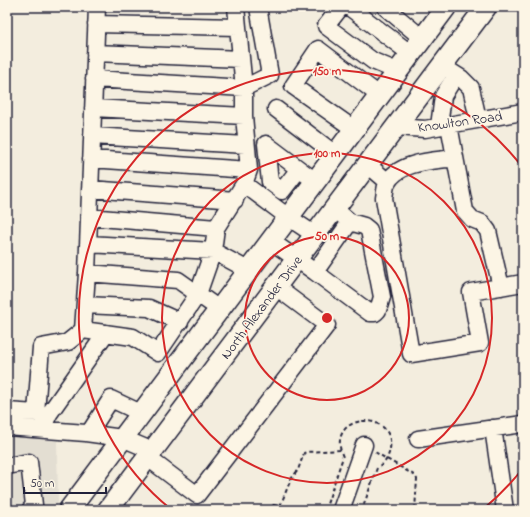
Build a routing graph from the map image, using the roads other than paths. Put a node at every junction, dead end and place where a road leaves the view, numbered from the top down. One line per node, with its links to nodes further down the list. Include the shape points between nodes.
1 (97, 7): 9 (street)
2 (236, 7): 10 (street)
3 (258, 7): 17 (street, via 270,75)
4 (341, 7): 15 (street, via 326,26 373,61)
5 (349, 7): 11 (street)
6 (385, 7): 11 (street)
7 (446, 7): 11 (main road)
8 (486, 7): 14 (main road, North Alexander Drive)
9 (96, 24): 10 (street); 12 (street)
10 (238, 27): 13 (street)
11 (417, 46): 15 (main road)
12 (95, 53): 13 (street); 16 (street)
13 (241, 59): 17 (street)
14 (449, 70): 23 (street, via 471,88); 24 (street, via 443,96); 25 (main road, North Alexander Drive)
15 (397, 71): 18 (main road)
16 (94, 79): 17 (street); 19 (street)
17 (244, 88): 22 (street)
18 (380, 95): 26 (main road); 26 (street, via 318,49 293,86)
19 (93, 108): 22 (street); 27 (street)
20 (276, 109): 29 (street)
21 (523, 112): 23 (street, Knowlton Road)
22 (244, 116): 28 (street)
23 (478, 119): 24 (street, Knowlton Road)
24 (444, 125): 25 (street, Knowlton Road, via 425,129); 30 (street)
25 (397, 127): 32 (main road, North Alexander Drive)
26 (354, 129): 29 (main road)
27 (92, 136): 28 (street); 31 (street)
28 (246, 145): 34 (street)
29 (335, 154): 35 (main road)
30 (455, 158): 36 (street, via 412,165 401,170); 54 (street, via 465,211 472,219 482,223 488,231)
31 (91, 159): 34 (street); 37 (street)
32 (368, 165): 36 (street); 39 (main road, North Alexander Drive)
33 (299, 169): 35 (street)
34 (246, 177): 38 (street); 41 (street)
35 (315, 181): 41 (main road)
36 (388, 182): 54 (street, via 384,198 411,354 480,343 470,292)
37 (90, 189): 38 (street); 40 (street)
38 (235, 200): 43 (street)
39 (335, 209): 42 (street); 44 (main road, North Alexander Drive)
40 (89, 217): 43 (street); 46 (street)
41 (288, 218): 44 (street); 45 (main road)
42 (350, 222): 50 (street); 50 (street, via 369,230 382,297 378,310 375,314 370,313)
43 (216, 228): 47 (street)
44 (315, 236): 48 (main road, North Alexander Drive)
45 (271, 241): 48 (street); 49 (main road)
46 (88, 244): 47 (street); 51 (street)
47 (213, 251): 49 (street); 55 (street)
48 (297, 259): 50 (street); 53 (main road, North Alexander Drive)
49 (248, 270): 57 (main road)
50 (315, 272)
51 (87, 273): 55 (street, via 178,280); 56 (street)
52 (523, 283): 54 (street)
53 (276, 287): 74 (main road, North Alexander Drive); 74 (street, via 327,325 197,495)
54 (501, 287)
55 (198, 294): 57 (street); 58 (street)
56 (85, 306): 58 (street, via 149,308); 59 (street)
57 (219, 308): 62 (main road)
58 (180, 322): 61 (street)
59 (83, 330): 60 (street); 65 (street, via 68,342 41,347)
60 (106, 333): 61 (street, via 133,337); 65 (street)
61 (158, 353): 62 (street)
62 (176, 366): 64 (main road)
63 (7, 411): 65 (street)
64 (141, 413): 70 (street, via 111,399); 71 (main road)
65 (43, 414): 69 (street)
66 (523, 424): 68 (street)
67 (7, 427): 69 (street)
68 (493, 428): 72 (street); 80 (street)
69 (42, 429): 70 (street)
70 (89, 433): 71 (street)
71 (122, 438): 74 (street); 77 (main road)
72 (418, 439)
73 (364, 445): 79 (street)
74 (150, 454): 78 (main road, North Alexander Drive)
75 (7, 466): 76 (street, via 29,462 34,505)
76 (30, 510)
77 (69, 510)
78 (108, 510)
79 (341, 510)
80 (505, 510)

